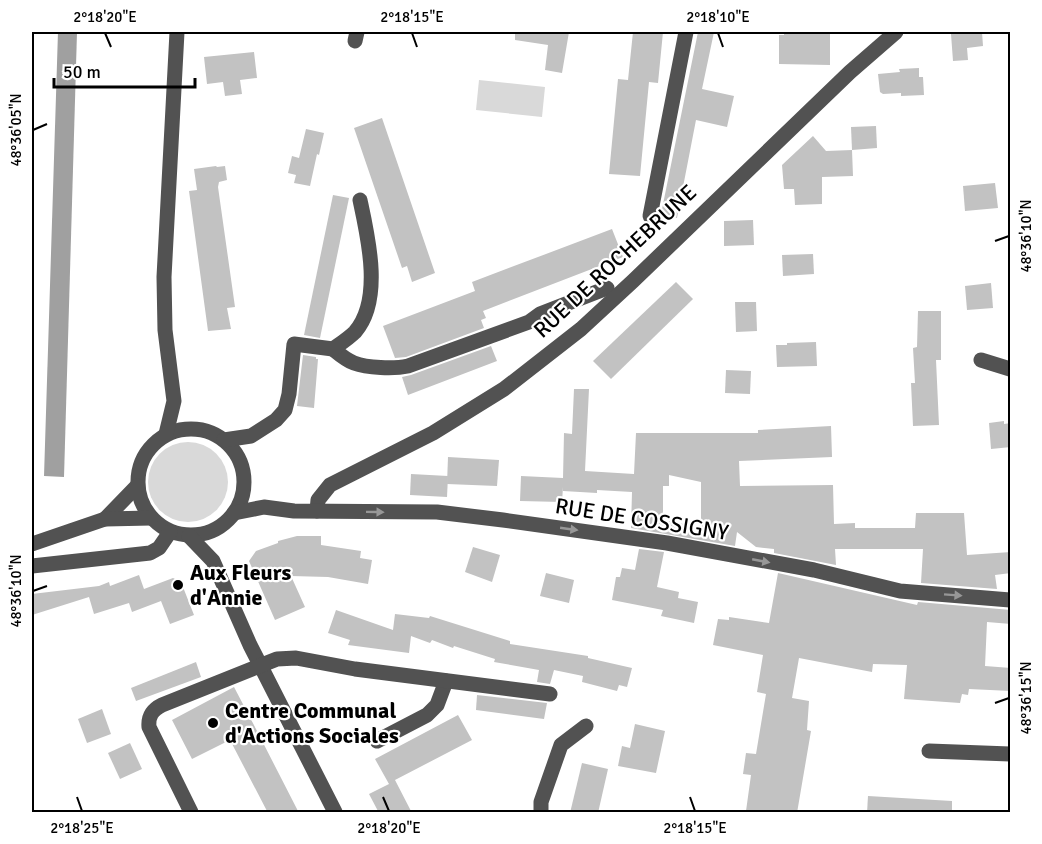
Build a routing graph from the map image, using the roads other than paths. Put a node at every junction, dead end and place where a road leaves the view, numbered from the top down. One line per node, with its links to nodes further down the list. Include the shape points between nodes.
1 (177, 32): 10 (street, via 164,277 165,330)
2 (686, 32): 5 (street)
3 (896, 32): 19 (street, RUE DE ROCHEBRUNE, via 581,329 504,388 433,433 330,485 318,500)
4 (360, 200): 7 (street, via 368,237 370,295 356,331)
5 (650, 216)
6 (607, 288): 7 (street, via 529,322 408,366 357,364)
7 (333, 349): 13 (street, via 294,344 285,410)
8 (981, 360): 9 (street)
9 (1011, 369)
10 (174, 404): 11 (street); 12 (street)
11 (192, 428): 12 (street); 14 (street, via 209,431)
12 (166, 434): 17 (street, via 144,456)
13 (251, 436): 14 (street); 15 (street)
14 (224, 440): 15 (street)
15 (241, 463): 16 (street)
16 (244, 483): 18 (street); 20 (street, via 242,499)
17 (137, 486): 21 (street); 22 (street)
18 (264, 507): 19 (street, RUE DE COSSIGNY); 20 (street, RUE DE COSSIGNY)
19 (317, 511): 29 (street, RUE DE COSSIGNY, one-way to 29, via 437,512 502,520 667,543 814,570 900,591)
20 (234, 513): 23 (street)
21 (151, 518): 22 (street); 24 (street)
22 (105, 519): 26 (street)
23 (216, 530): 25 (street); 27 (street)
24 (170, 532): 25 (street); 28 (street, via 159,548 150,553)
25 (189, 536): 27 (street)
26 (32, 544)
27 (213, 561): 30 (street)
28 (32, 566)
29 (1011, 600)
30 (260, 666): 31 (street, via 277,659 296,658); 37 (street, via 162,705 150,714 149,727); 38 (street)
31 (446, 681): 32 (street); 34 (street, via 437,705 427,715)
32 (550, 694)
33 (586, 726): 39 (street, via 561,745 541,802)
34 (377, 741)
35 (929, 751): 36 (street)
36 (1011, 754)
37 (191, 813)
38 (335, 813)
39 (541, 813)

